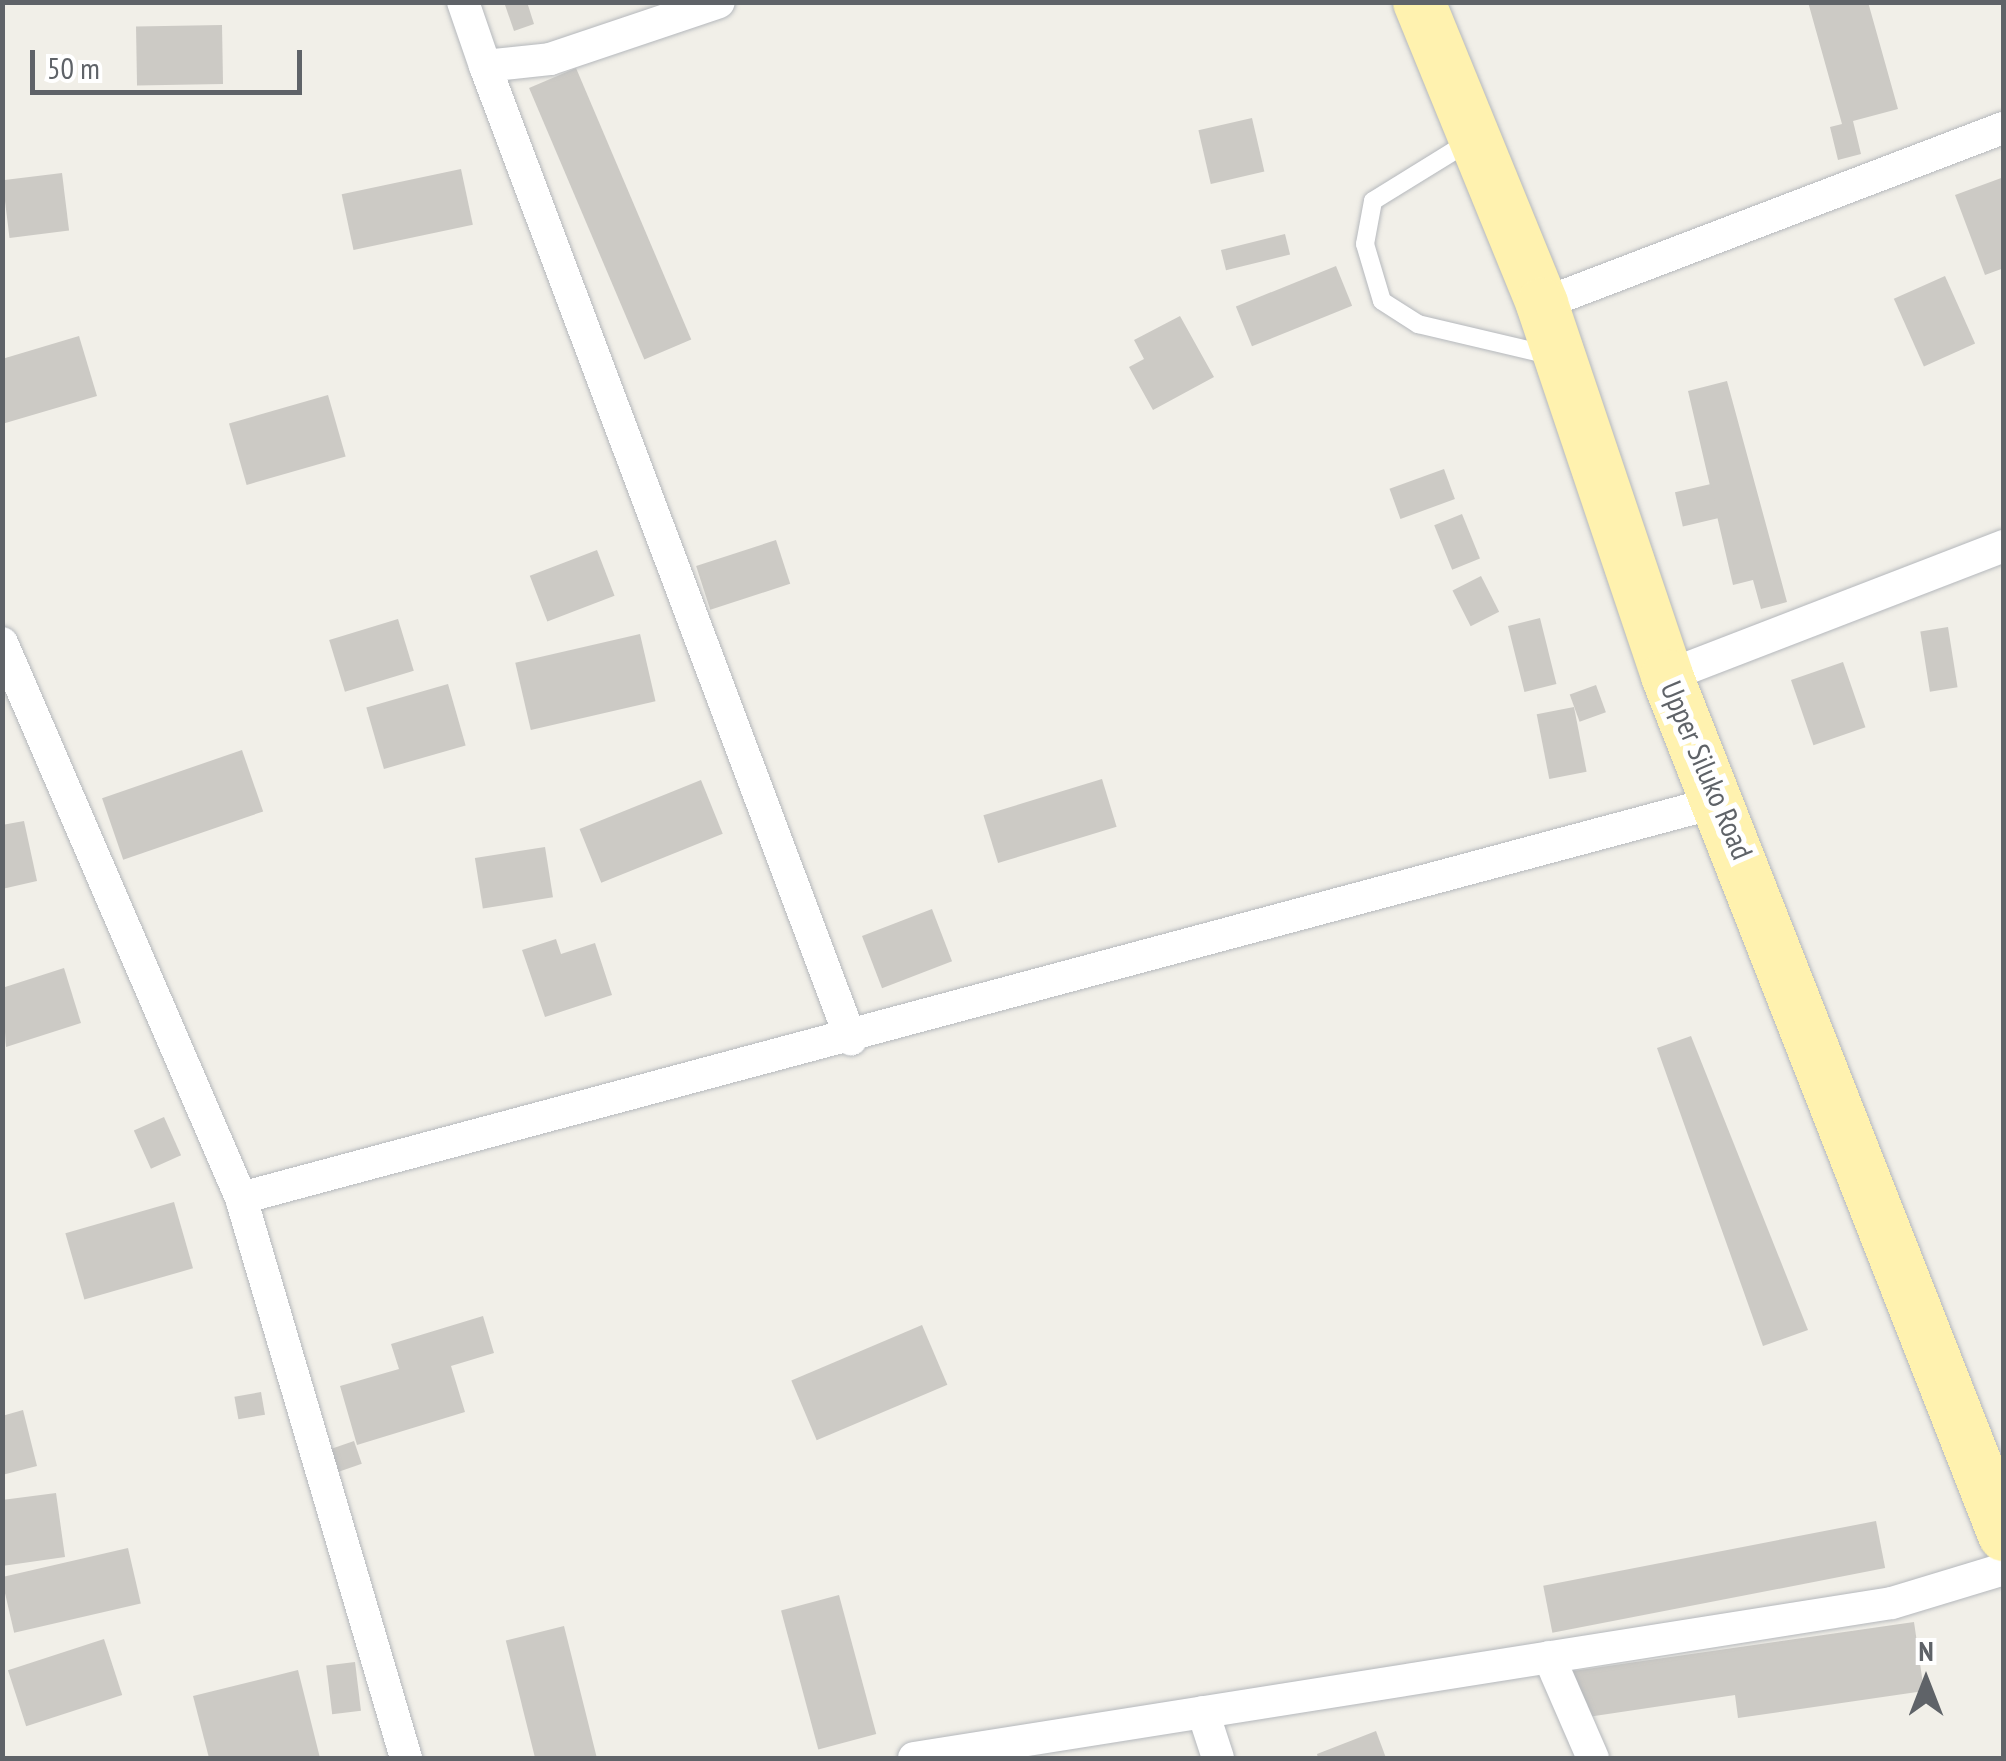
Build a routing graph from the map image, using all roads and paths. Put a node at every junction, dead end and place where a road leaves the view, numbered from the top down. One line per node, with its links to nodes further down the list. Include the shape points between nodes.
1 (463, 2): 4 (street)
2 (719, 2): 4 (street, via 550,59)
3 (1418, 2): 6 (main road, Upper Siluko Road)
4 (485, 66): 13 (street)
5 (2004, 128): 7 (street)
6 (1474, 139): 7 (main road, Upper Siluko Road); 8 (lane, via 1373,201 1365,244 1382,301 1418,324)
7 (1542, 304): 8 (main road, Upper Siluko Road)
8 (1560, 358): 11 (main road, Upper Siluko Road)
9 (2004, 546): 11 (street)
10 (2, 643): 14 (street)
11 (1667, 676): 12 (main road, Upper Siluko Road)
12 (1722, 801): 13 (street); 15 (main road, Upper Siluko Road)
13 (851, 1039): 14 (street)
14 (241, 1198): 19 (street)
15 (2004, 1535)
16 (2004, 1569): 17 (street, via 1892,1602)
17 (1549, 1657): 18 (street); 22 (street)
18 (1203, 1712): 20 (street); 21 (street)
19 (406, 1758)
20 (914, 1758)
21 (1218, 1758)
22 (1593, 1758)

